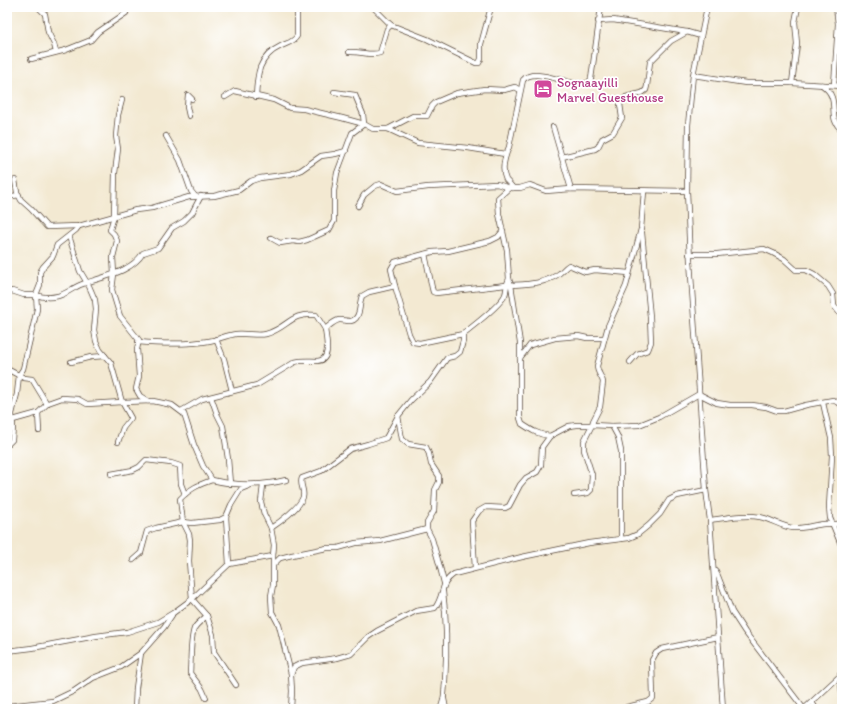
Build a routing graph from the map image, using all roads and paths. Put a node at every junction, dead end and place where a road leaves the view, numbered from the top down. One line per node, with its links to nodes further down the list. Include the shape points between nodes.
1 (39, 7): 14 (street, via 45,14 48,32)
2 (297, 7): 25 (street, via 297,36 272,52 260,64)
3 (373, 7): 11 (street)
4 (491, 7): 11 (street, via 479,63)
5 (601, 7): 10 (street)
6 (707, 7): 13 (street)
7 (798, 7): 18 (street)
8 (836, 7): 20 (street, via 838,24)
9 (126, 13): 14 (street, via 90,40)
10 (598, 21): 12 (street, via 613,20); 22 (street, via 589,82 584,84 528,76 523,80)
11 (391, 25): 15 (street, via 387,29 380,53)
12 (687, 32): 13 (street); 36 (street, via 671,41 650,62 646,90 626,96 622,101 622,118 613,133 602,139 595,149)
13 (701, 36): 17 (street)
14 (56, 52): 16 (street)
15 (349, 52)
16 (31, 59)
17 (693, 75): 18 (street, via 746,83); 41 (street, via 688,125)
18 (792, 83): 19 (street)
19 (821, 85): 20 (street); 32 (street, via 832,96 834,120)
20 (834, 85): 21 (street)
21 (842, 86)
22 (520, 90): 31 (street, via 516,87 457,94 436,102 427,116 413,116); 35 (street, via 509,147)
23 (334, 92): 29 (street, via 355,95 363,114)
24 (225, 97): 25 (street, via 235,91)
25 (256, 97): 29 (street, via 274,100 290,108)
26 (192, 99): 28 (street, via 188,95)
27 (122, 100): 47 (street, via 116,136 118,148)
28 (189, 116)
29 (364, 124): 31 (street, via 373,129); 34 (street, via 352,133)
30 (553, 127): 36 (street)
31 (388, 129): 35 (street, via 418,143)
32 (842, 130)
33 (166, 136): 43 (street, via 180,160)
34 (346, 151): 44 (street, via 321,156 291,174 260,178 239,190 214,196); 52 (street, via 337,173 334,221 329,230 299,242 280,243)
35 (505, 154): 38 (street, via 504,170)
36 (562, 157): 39 (street)
37 (15, 180): 42 (street)
38 (511, 188): 39 (street, via 530,185 546,191); 46 (street, via 497,184 397,191 381,184 364,195); 50 (street, via 498,198)
39 (571, 189): 40 (street)
40 (644, 190): 41 (street); 49 (street)
41 (687, 191): 54 (street)
42 (19, 195): 45 (street); 48 (street, via 47,227)
43 (195, 196): 44 (street); 47 (street)
44 (201, 196): 56 (street, via 192,213 172,228 158,248 143,253 130,267)
45 (7, 197)
46 (358, 206)
47 (114, 216): 48 (street); 56 (street, via 110,230 117,241 113,257)
48 (79, 226): 51 (street)
49 (642, 229): 55 (street); 71 (street, via 651,342 648,350 637,354)
50 (503, 231): 53 (street, via 490,241); 58 (street)
51 (69, 236): 57 (street, via 80,271); 61 (street, via 57,245 40,272 40,285)
52 (271, 238)
53 (425, 254): 58 (street, via 433,292); 59 (street, via 395,262 391,272)
54 (690, 254): 62 (street, via 764,249 796,270 806,270 814,274 828,286 833,294 834,306); 75 (street)
55 (629, 273): 58 (street, via 595,270 585,272 569,265 558,275 540,282); 65 (street)
56 (114, 274): 57 (street); 67 (street, via 112,290 120,316)
57 (88, 284): 61 (street, via 60,296 46,298); 68 (street, via 95,300 96,341)
58 (509, 285): 64 (street, via 499,302); 69 (street, via 520,343)
59 (395, 286): 63 (street, via 362,296 356,318 350,322 339,320); 64 (street, via 413,342 420,343)
60 (7, 293): 61 (street, via 12,291)
61 (36, 295): 73 (street, via 37,309 23,369)
62 (842, 316)
63 (326, 329): 66 (street, via 316,315 308,314 294,317 266,334 235,334); 74 (street, via 327,355 324,359 295,362 257,385)
64 (463, 334): 84 (street, via 460,352 447,358 430,382)
65 (604, 338): 69 (street, via 555,338 530,344); 86 (street, via 597,366 603,378 600,408)
66 (216, 339): 67 (street, via 196,343); 74 (street)
67 (138, 342): 77 (street, via 139,376 136,388 140,396)
68 (105, 356): 70 (street); 78 (street, via 111,363)
69 (520, 358): 89 (street, via 522,424 540,435)
70 (71, 362)
71 (630, 362)
72 (7, 369): 73 (street)
73 (18, 375): 80 (street, via 32,379); 85 (street)
74 (232, 391): 76 (street)
75 (699, 394): 79 (street, via 717,403 752,405 777,411); 87 (street, via 640,425); 98 (street)
76 (211, 397): 82 (street); 95 (street, via 223,426)
77 (148, 401): 78 (street); 82 (street, via 172,405)
78 (122, 402): 80 (street, via 86,404 78,399 62,398); 90 (street, via 131,418 123,428)
79 (823, 403): 81 (street, via 833,400); 104 (street, via 831,438 829,507)
80 (47, 404): 83 (street)
81 (842, 405)
82 (181, 411): 93 (street, via 194,446)
83 (38, 413): 85 (street); 88 (street)
84 (398, 416): 106 (street, via 386,438 350,449 321,471 302,478 300,481 304,495 301,501); 107 (street, via 402,438 408,444 426,447 431,464 439,476 434,510 427,523)
85 (13, 420): 91 (street, via 12,440)
86 (592, 425): 87 (street); 89 (street, via 569,426); 100 (street, via 584,441 584,450 592,475 591,490 588,493)
87 (612, 426): 108 (street, via 621,451)
88 (40, 431)
89 (550, 436): 115 (street, via 542,448 541,465 537,472 520,485 509,506 486,508 479,511 472,521)
90 (118, 442)
91 (7, 445)
92 (111, 474): 99 (street, via 133,470 146,460 171,463 180,466 181,484)
93 (212, 480): 95 (street); 99 (street, via 195,486)
94 (286, 480): 97 (street)
95 (230, 484): 97 (street)
96 (263, 484): 106 (street, via 261,502)
97 (251, 485): 101 (street, via 241,489)
98 (706, 490): 102 (street); 108 (street, via 669,500 660,514 638,534)
99 (185, 494): 103 (street, via 180,499)
100 (574, 495)
101 (226, 517): 103 (street, via 220,520); 112 (street)
102 (710, 520): 104 (street, via 760,517 791,528); 114 (street)
103 (183, 522): 111 (street, via 147,531 141,553); 118 (street, via 190,540)
104 (832, 523): 105 (street); 109 (street)
105 (842, 523)
106 (271, 528): 110 (street)
107 (427, 529): 113 (street, via 380,541 292,555 280,558); 116 (street)
108 (621, 539): 115 (street, via 589,543)
109 (842, 547)
110 (273, 556): 112 (street); 113 (street)
111 (133, 560)
112 (229, 564): 118 (street)
113 (274, 564): 125 (street, via 272,612 279,625)
114 (714, 566): 121 (street); 138 (street, via 732,612)
115 (475, 568): 116 (street, via 454,574)
116 (444, 583): 117 (street)
117 (442, 590): 125 (street, via 435,608 416,611 377,631 351,654 302,662 294,667); 128 (street, via 446,634)
118 (192, 600): 119 (street); 120 (street)
119 (173, 613): 122 (street, via 158,622 127,632); 123 (street)
120 (207, 616): 126 (street, via 213,635 214,652); 129 (street, via 195,627 191,638 190,673)
121 (718, 637): 136 (street, via 662,649 652,660 653,698); 137 (street)
122 (7, 651)
123 (141, 653): 131 (street, via 57,699); 132 (street)
124 (841, 674): 127 (street); 130 (street)
125 (291, 675): 133 (street)
126 (236, 684)
127 (842, 694)
128 (444, 697): 134 (street); 135 (street)
129 (206, 698)
130 (812, 702): 138 (street); 139 (street)
131 (7, 706)
132 (135, 709)
133 (290, 709)
134 (440, 709)
135 (446, 709)
136 (625, 709)
137 (722, 709)
138 (804, 709)
139 (816, 709)

